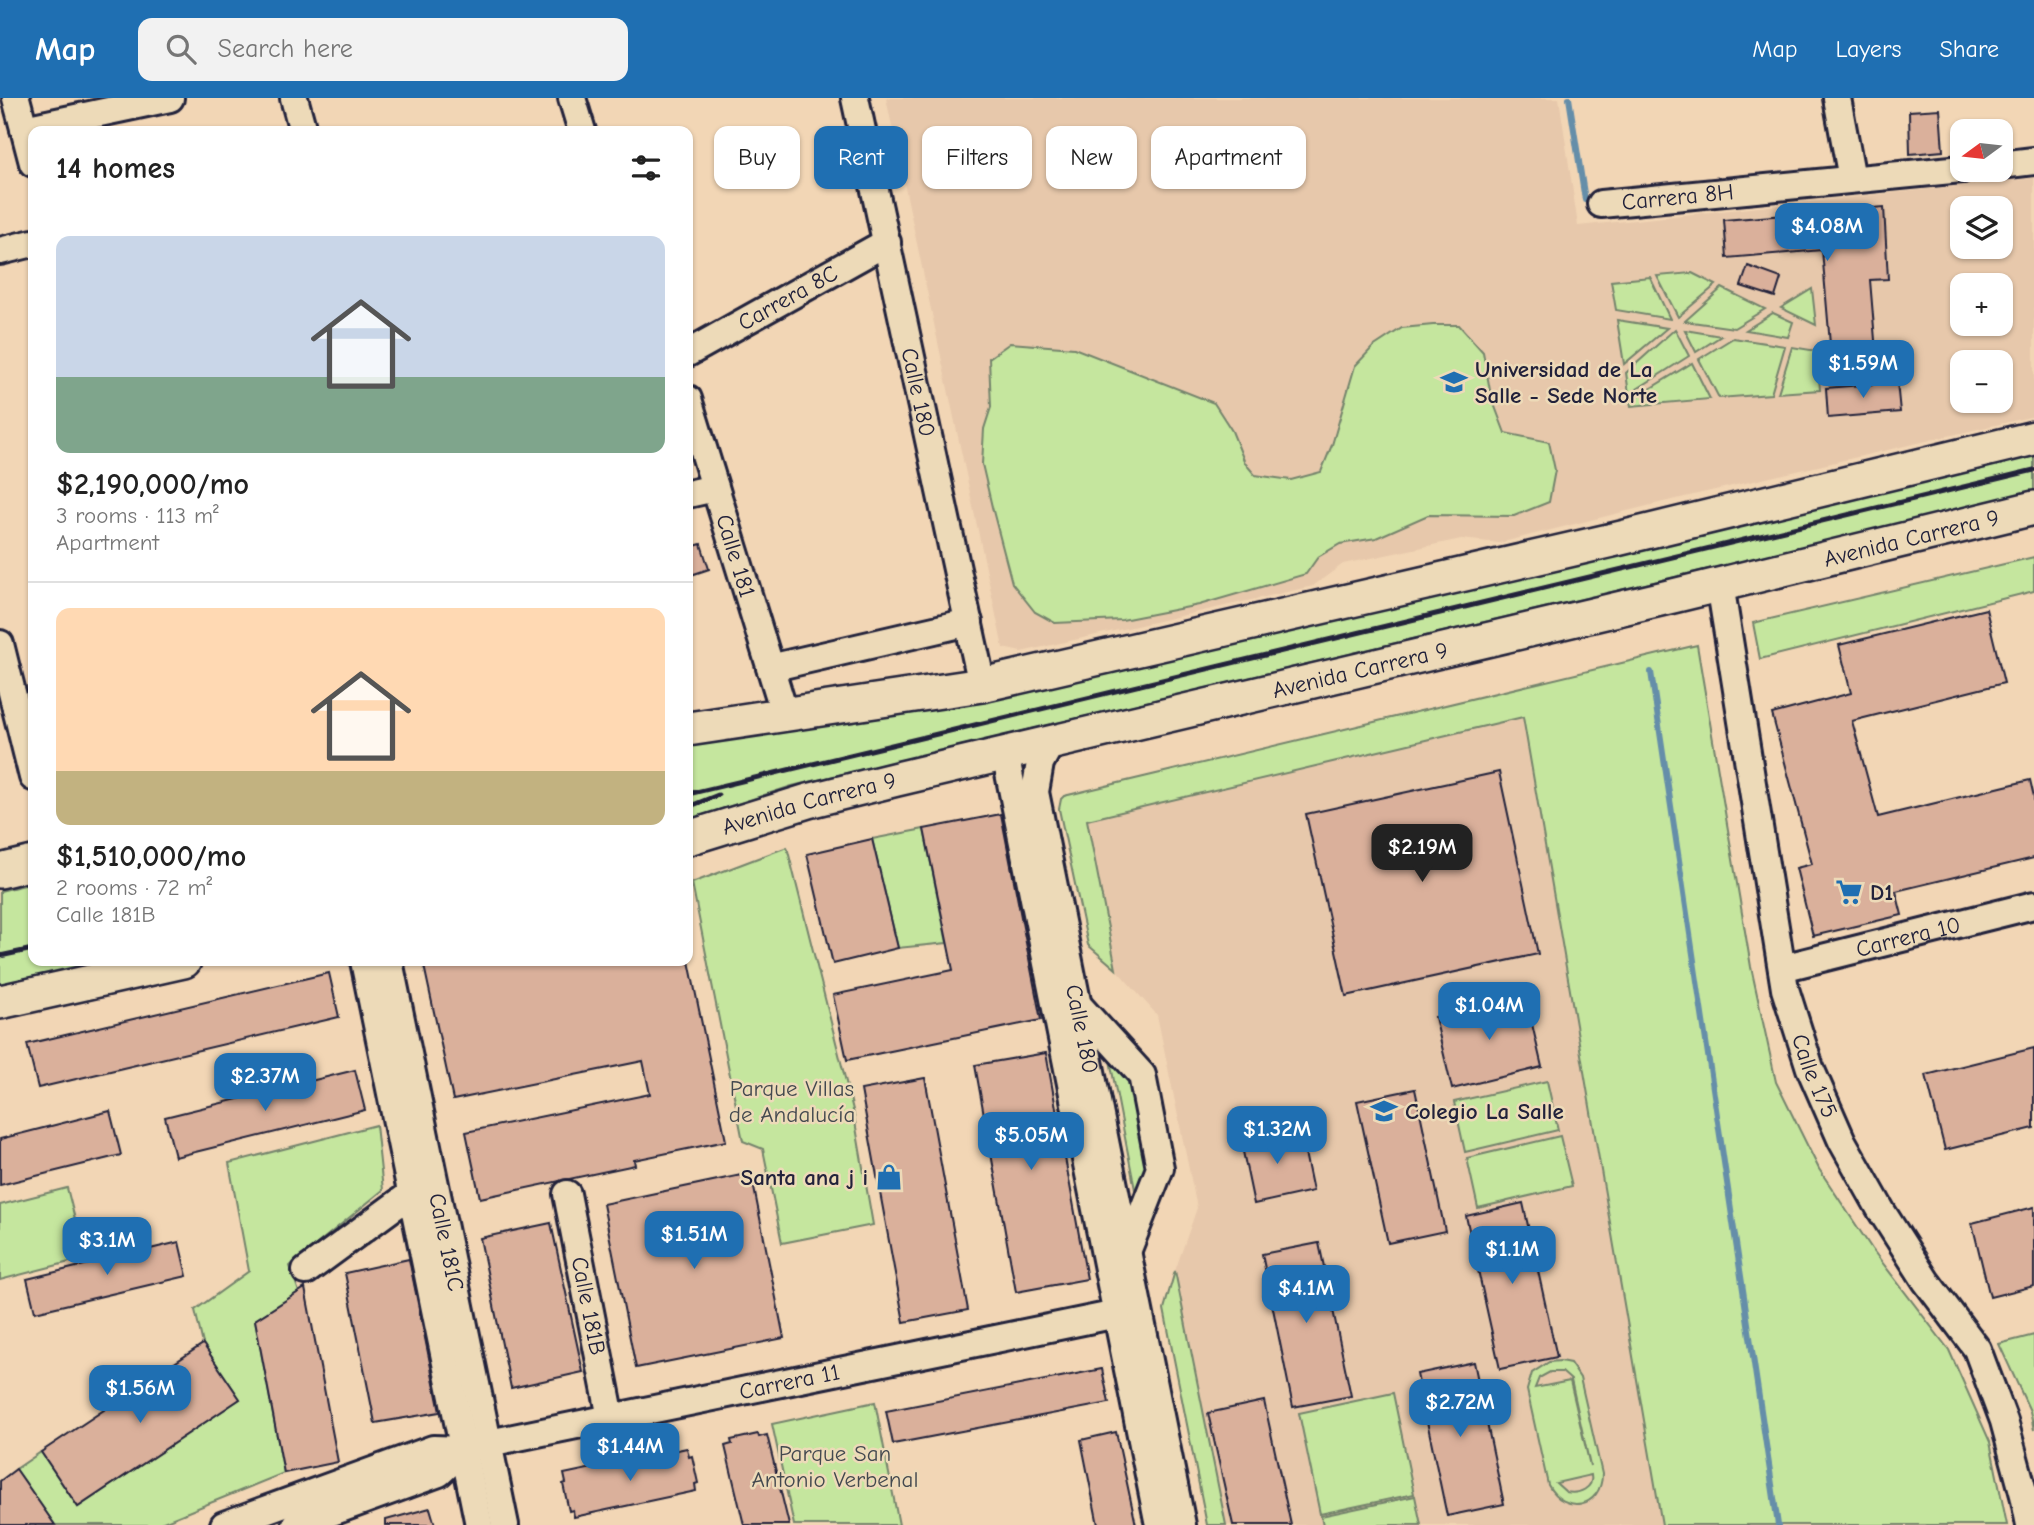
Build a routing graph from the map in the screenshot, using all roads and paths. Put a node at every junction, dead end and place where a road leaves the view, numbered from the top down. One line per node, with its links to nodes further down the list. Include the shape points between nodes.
1 (170, 98): 6 (street)
2 (295, 98): 7 (street)
3 (572, 98): 8 (street)
4 (855, 98): 15 (street, Calle 180)
5 (1838, 98): 13 (street)
6 (15, 114): 9 (street)
7 (302, 126)
8 (580, 126)
9 (28, 149)
10 (2034, 161): 11 (street)
11 (2013, 163)
12 (1950, 170): 13 (street, Carrera 8H)
13 (1852, 179): 14 (street, Carrera 8H)
14 (1601, 204)
15 (887, 242): 18 (street, Carrera 8C); 25 (street, Calle 180)
16 (28, 244): 17 (street)
17 (0, 251)
18 (693, 350)
19 (693, 415): 21 (street, Calle 181)
20 (2034, 438): 28 (main road)
21 (715, 488): 22 (street); 27 (street, Calle 181)
22 (693, 493)
23 (2034, 508): 24 (main road, Avenida Carrera 9)
24 (1720, 584): 31 (main road, Avenida Carrera 9); 41 (street, Calle 175)
25 (969, 622): 27 (street); 28 (street, Calle 180)
26 (0, 644): 33 (street)
27 (771, 668): 29 (street, Calle 181)
28 (982, 685): 29 (main road)
29 (785, 715): 30 (main road)
30 (693, 728)
31 (1051, 743): 32 (main road, Avenida Carrera 9); 43 (street, Calle 180, via 1040,762 1035,792)
32 (1005, 753): 34 (main road, Avenida Carrera 9, via 808,801); 49 (street, Calle 180)
33 (28, 757)
34 (693, 836)
35 (28, 864): 36 (main road)
36 (0, 871)
37 (2034, 905): 41 (street, Carrera 10)
38 (162, 966): 42 (main road)
39 (365, 966): 45 (street, Calle 181C)
40 (390, 966): 44 (street, Calle 181C)
41 (1782, 968): 58 (street, Calle 175, via 1810,1068 1842,1141 1926,1282 1977,1349 2004,1420)
42 (0, 1002)
43 (1078, 1004): 47 (street, Calle 180); 47 (street, via 1142,1075 1160,1168)
44 (434, 1177): 45 (street); 51 (street, Calle 181C)
45 (411, 1193): 48 (street); 51 (street, Calle 181C)
46 (567, 1194): 50 (street, Calle 181B)
47 (1128, 1252): 57 (street, Calle 180)
48 (306, 1271)
49 (1117, 1314): 50 (street, Carrera 11); 56 (street, Calle 180)
50 (611, 1418): 51 (street, Carrera 11)
51 (476, 1446): 52 (street, Carrera 11, via 433,1449); 53 (street, Carrera 11, via 439,1472); 54 (street, Calle 181C); 55 (street, Calle 181C)
52 (224, 1525)
53 (296, 1525)
54 (479, 1525)
55 (505, 1525)
56 (1159, 1525)
57 (1182, 1525)
58 (2030, 1525)

